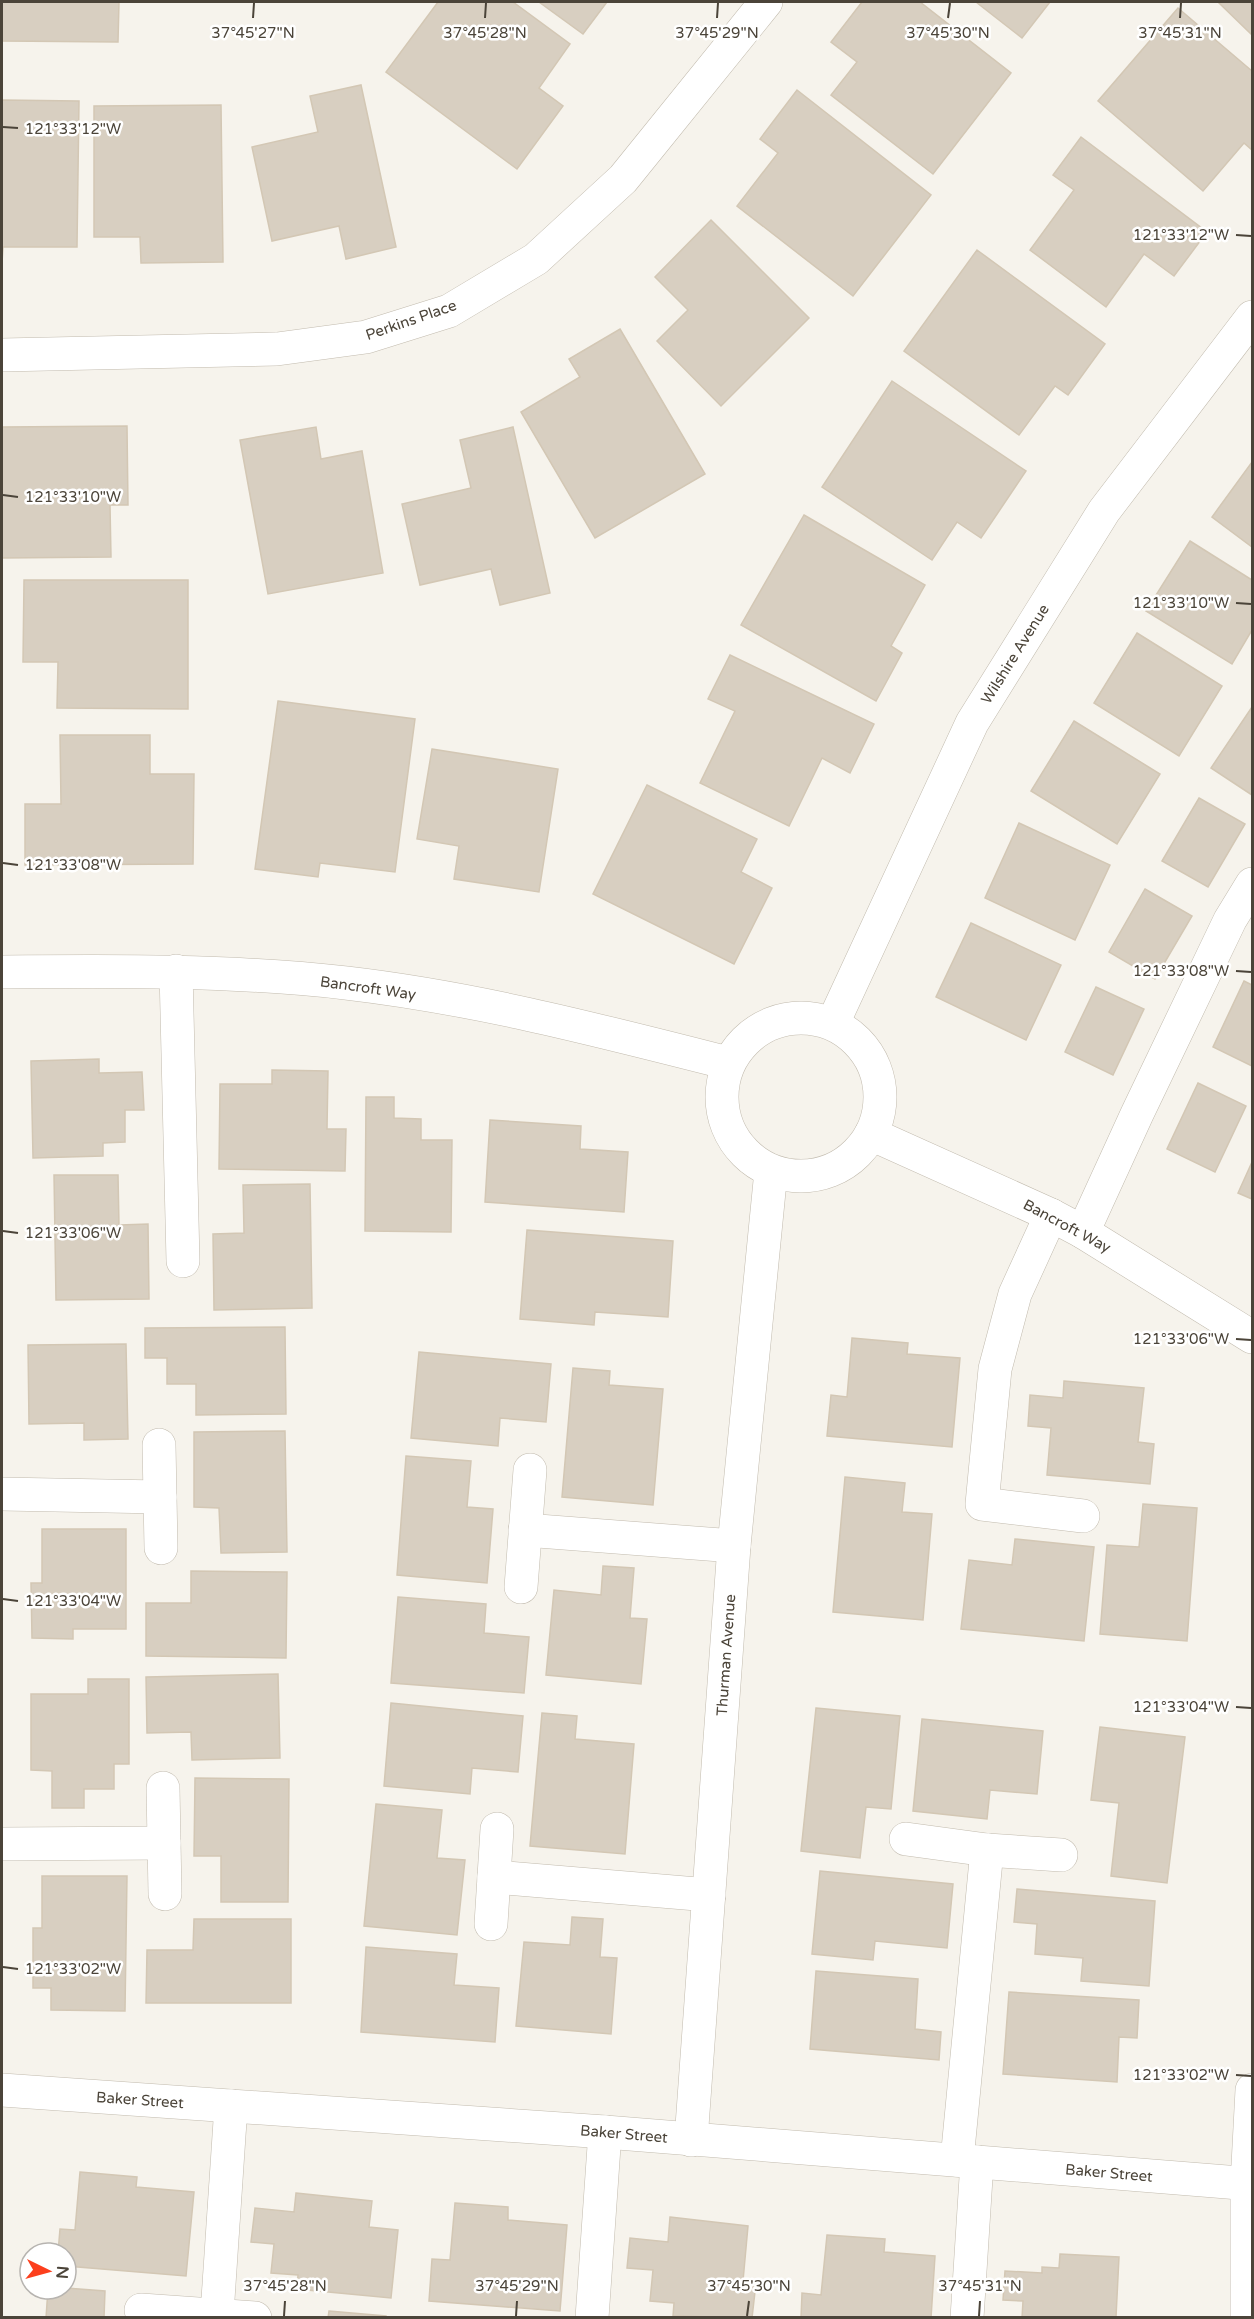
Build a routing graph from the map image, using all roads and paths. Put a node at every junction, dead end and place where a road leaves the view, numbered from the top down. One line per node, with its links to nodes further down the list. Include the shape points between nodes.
1 (765, 2): 3 (street, Perkins Place, via 623,179 536,260 448,311 366,337 278,349)
2 (1252, 317): 7 (street, Wilshire Avenue, via 1104,510 972,723)
3 (2, 355)
4 (1252, 884): 12 (street, via 1230,920)
5 (176, 971): 6 (street, Bancroft Way); 8 (street, Bancroft Way, via 346,983 507,1009); 13 (street)
6 (2, 972)
7 (833, 1023): 8 (street, via 810,1017 785,1018 761,1027 742,1042); 9 (street, via 855,1039 871,1059 879,1083 879,1110)
8 (728, 1063): 10 (street, via 722,1089 723,1114 732,1138 749,1158)
9 (871, 1134): 10 (street, via 857,1153 828,1171 793,1176); 11 (street, Bancroft Way)
10 (771, 1171): 21 (street, Thurman Avenue)
11 (1051, 1215): 12 (street, Bancroft Way); 19 (street, via 1015,1294 995,1369 982,1504)
12 (1083, 1232): 14 (street, Bancroft Way)
13 (183, 1261)
14 (1252, 1337)
15 (159, 1445): 18 (street)
16 (530, 1470): 20 (street)
17 (2, 1494): 18 (street)
18 (160, 1497): 22 (street)
19 (1083, 1516)
20 (525, 1530): 21 (street); 23 (street)
21 (734, 1546): 33 (street, Thurman Avenue)
22 (161, 1548)
23 (521, 1587)
24 (163, 1788): 27 (street)
25 (497, 1829): 31 (street)
26 (906, 1839): 29 (street)
27 (164, 1843): 28 (street); 32 (street)
28 (2, 1844)
29 (987, 1850): 30 (street); 40 (street)
30 (1061, 1856)
31 (494, 1877): 33 (street); 34 (street)
32 (165, 1894)
33 (709, 1895): 39 (street, Thurman Avenue)
34 (491, 1923)
35 (2, 2090): 37 (street, Baker Street)
36 (1252, 2090): 41 (street)
37 (231, 2106): 38 (street, Baker Street); 43 (street)
38 (605, 2132): 39 (street, Baker Street); 45 (street)
39 (691, 2140): 40 (street, Baker Street)
40 (967, 2161): 41 (street, Baker Street); 46 (street)
41 (1250, 2184): 47 (street)
42 (141, 2310): 43 (street)
43 (217, 2314): 44 (street)
44 (255, 2318)
45 (592, 2318)
46 (968, 2318)
47 (1248, 2318)

